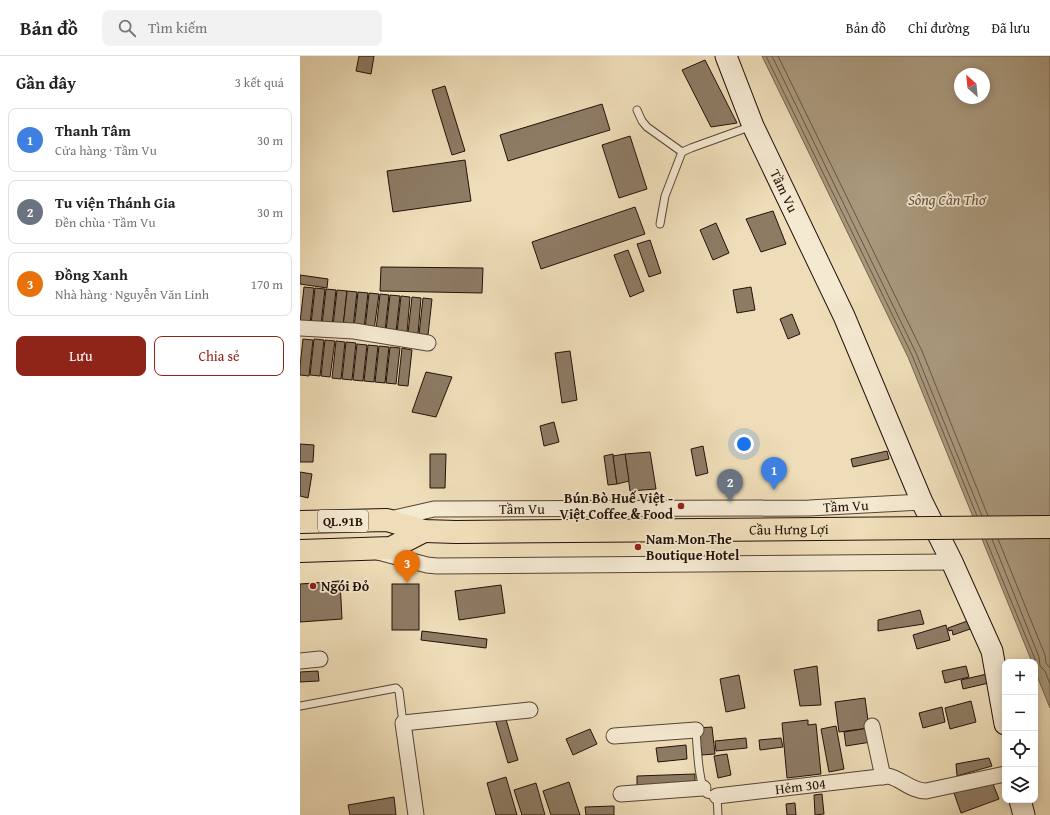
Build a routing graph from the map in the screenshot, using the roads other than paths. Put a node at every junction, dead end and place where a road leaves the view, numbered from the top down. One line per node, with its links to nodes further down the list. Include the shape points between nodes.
1 (726, 56): 3 (street, Tầm Vu)
2 (637, 110): 4 (lane, via 647,127)
3 (753, 126): 4 (lane); 8 (street, Tầm Vu, via 844,316)
4 (682, 152): 5 (lane, via 665,196)
5 (660, 224)
6 (300, 328): 7 (street, via 354,331)
7 (428, 343)
8 (922, 502): 9 (street, Tầm Vu, via 809,508 434,509); 15 (street, Tầm Vu)
9 (387, 520): 10 (highway, QL.91B); 12 (highway, QL.91B)
10 (300, 522)
11 (1050, 527): 12 (highway, Cầu Hưng Lợi / QL.91B, bridge)
12 (424, 531): 13 (highway, QL.91B, via 391,548)
13 (367, 550): 14 (highway, QL.91B); 15 (street, via 438,566)
14 (300, 551)
15 (952, 562): 19 (street, Tầm Vu, via 992,651)
16 (320, 659): 17 (street)
17 (300, 661)
18 (300, 706): 21 (lane, via 396,688)
19 (1002, 707)
20 (530, 710): 21 (street)
21 (403, 723): 31 (street)
22 (872, 726): 26 (street)
23 (696, 730): 24 (street); 27 (lane)
24 (614, 736)
25 (1002, 775): 26 (street, Hẻm 304, via 926,791 915,789 892,777)
26 (883, 777): 29 (street, Hẻm 304)
27 (703, 788): 28 (street); 29 (lane, via 707,794)
28 (621, 794)
29 (717, 796): 32 (lane)
30 (1021, 803): 33 (street)
31 (416, 815)
32 (718, 815)
33 (1024, 815)

